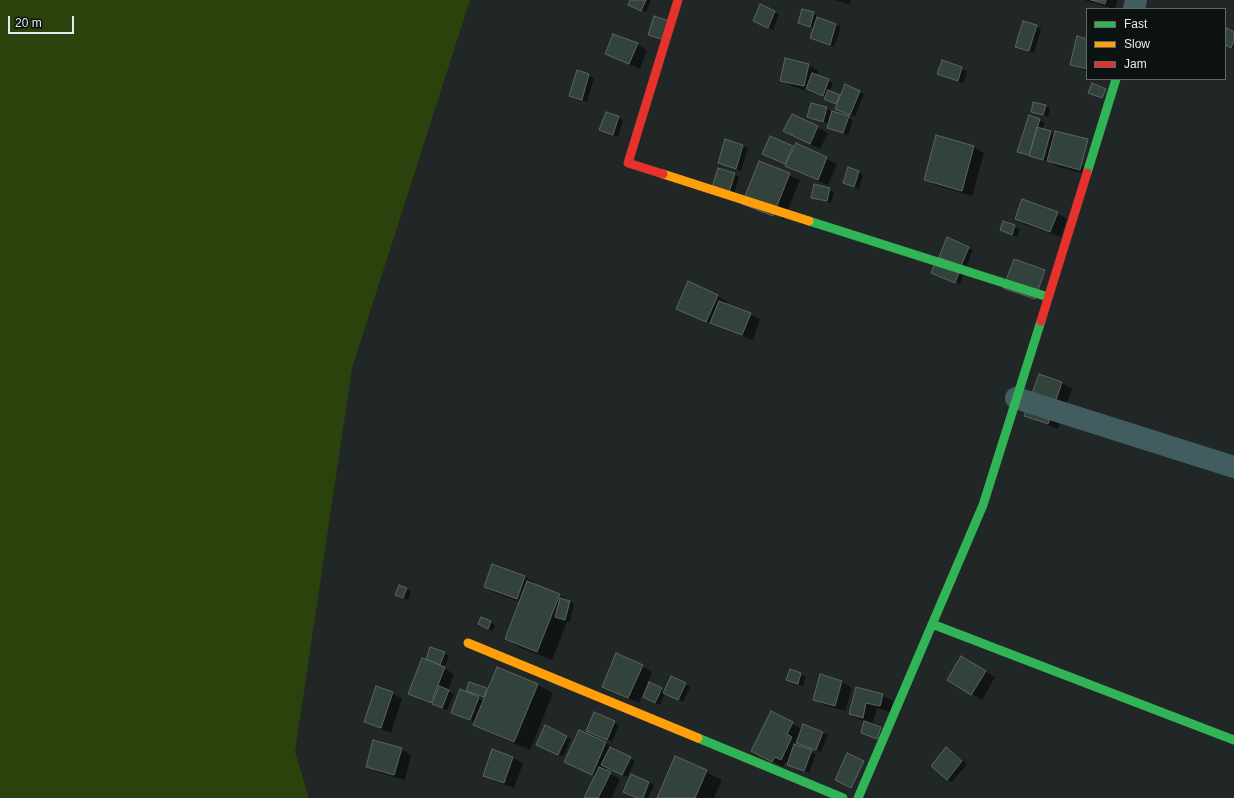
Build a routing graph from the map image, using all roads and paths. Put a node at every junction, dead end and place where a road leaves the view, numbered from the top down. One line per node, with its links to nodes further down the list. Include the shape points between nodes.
1 (678, 0): 3 (street, via 628,163)
2 (1116, 80): 3 (street)
3 (1048, 297): 4 (street)
4 (1016, 398): 5 (street); 6 (street, via 983,505)
5 (1234, 467)
6 (932, 624): 8 (street); 10 (street)
7 (468, 643): 9 (street)
8 (1234, 740)
9 (843, 798)
10 (858, 798)

